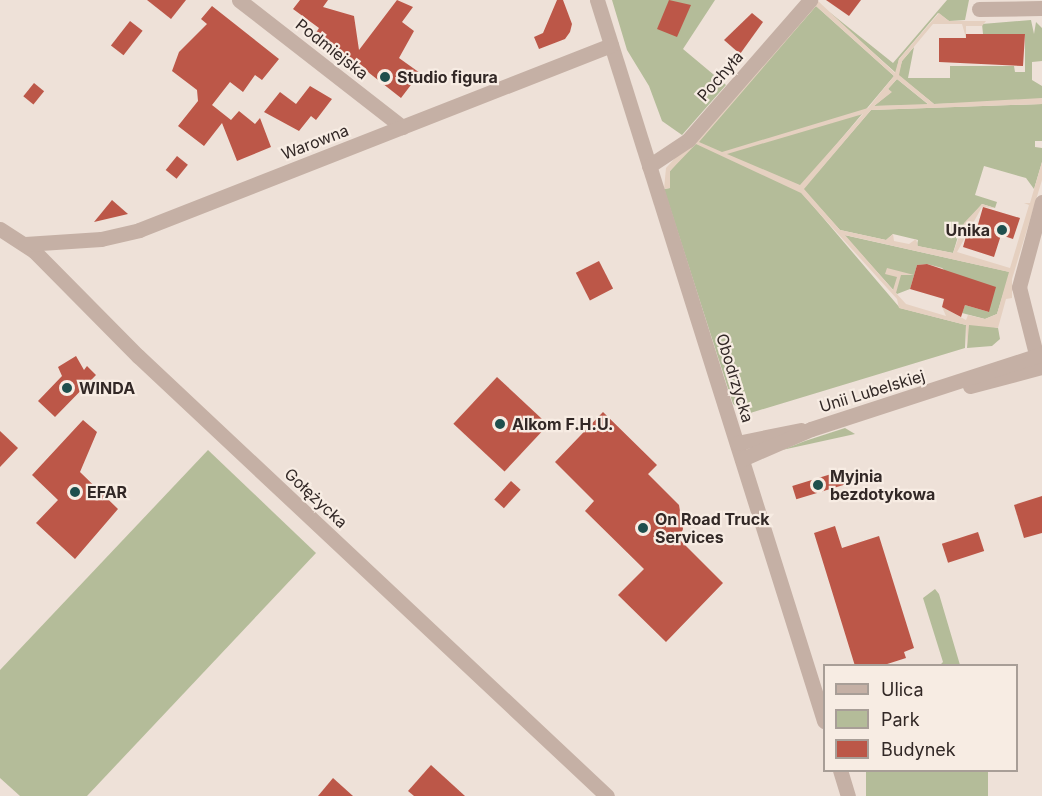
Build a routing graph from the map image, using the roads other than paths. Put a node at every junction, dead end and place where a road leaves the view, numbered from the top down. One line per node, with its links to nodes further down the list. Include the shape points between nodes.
1 (239, 0): 7 (street, Podmiejska)
2 (597, 0): 6 (street, Obodrzycka)
3 (810, 0): 8 (street, Pochyła, via 688,140)
4 (1042, 8): 5 (street)
5 (979, 9)
6 (611, 45): 7 (street, Warowna); 8 (street, Obodrzycka)
7 (402, 127): 11 (street, Warowna, via 128,234)
8 (650, 166): 14 (street, Obodrzycka)
9 (1042, 202): 12 (street, via 1019,287)
10 (0, 229): 11 (street, Gołężycka)
11 (25, 244): 18 (street, Gołężycka, via 138,356)
12 (1040, 360): 13 (street, Unii Lubelskiej)
13 (811, 429): 14 (street, Unii Lubelskiej); 15 (street, Unii Lubelskiej)
14 (737, 443): 15 (street, Obodrzycka)
15 (742, 459): 16 (street, Obodrzycka)
16 (823, 715)
17 (840, 772): 19 (street)
18 (607, 796)
19 (848, 796)

